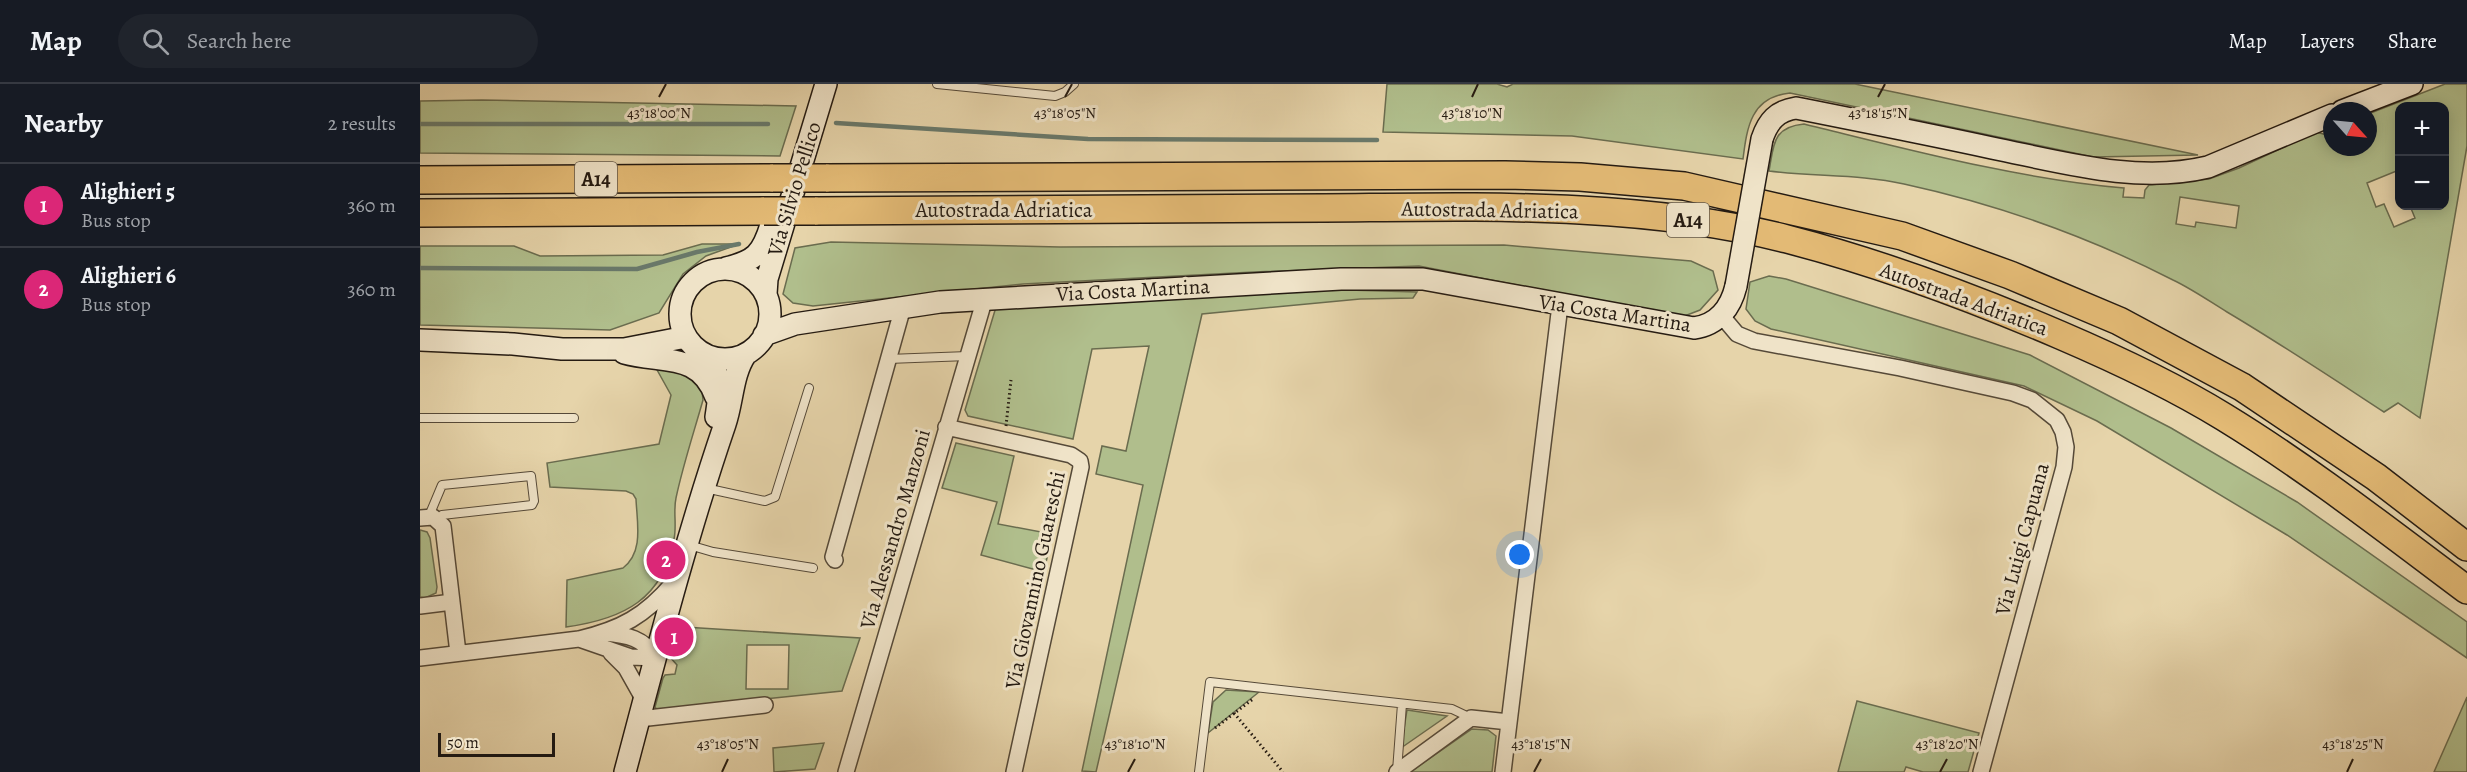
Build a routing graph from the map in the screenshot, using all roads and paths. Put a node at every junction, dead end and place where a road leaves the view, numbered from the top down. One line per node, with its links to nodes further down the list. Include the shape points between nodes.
1 (814, 84): 10 (main road, Via Silvio Pellico, via 767,238 754,259)
2 (826, 84): 12 (main road, Via Silvio Pellico, via 767,279)
3 (938, 84): 4 (lane, via 1055,96)
4 (1074, 84)
5 (2412, 84): 6 (main road)
6 (2365, 102)
7 (2323, 119): 16 (main road, Via Costa Martina, bridge, via 2208,167 2154,174 2084,166 1796,108 1778,113 1762,139 1736,286)
8 (420, 180): 35 (highway, Autostrada Adriatica / A14, bridge, via 1505,175 1684,186 1902,236 2010,275 2119,321 2242,387 2376,477)
9 (420, 213): 39 (highway, Autostrada Adriatica / A14, bridge, via 1501,207 1695,221 1785,239 1890,270 2000,309 2166,383 2226,418 2346,500)
10 (726, 268): 12 (main road, via 750,276); 14 (main road, via 701,275 691,284)
11 (985, 298): 13 (main road, Via Costa Martina, via 1341,279 1423,279); 15 (main road, Via Costa Martina); 23 (street, Via Alessandro Manzoni)
12 (768, 301): 17 (main road, via 777,315); 18 (main road)
13 (1560, 305): 16 (main road, Via Costa Martina, via 1686,328 1704,327); 54 (street)
14 (680, 307): 19 (main road, via 680,323); 21 (main road, via 663,326)
15 (903, 307): 17 (main road, Via Costa Martina); 25 (street)
16 (1721, 315): 63 (street, Via Luigi Capuana, via 1737,334 1754,342 2013,393 2032,400 2057,420 2066,447 2064,467)
17 (795, 324): 18 (main road, Via Costa Martina)
18 (765, 335): 22 (main road)
19 (686, 337): 21 (main road); 24 (main road)
20 (420, 340): 21 (main road)
21 (612, 349): 24 (main road, via 636,356)
22 (746, 354): 24 (main road, via 726,359); 32 (main road)
23 (968, 356): 25 (lane); 30 (street, Via Alessandro Manzoni)
24 (695, 359): 32 (main road, via 718,403)
25 (886, 360): 36 (street)
26 (1011, 380): 31 (path)
27 (809, 388): 32 (lane, via 775,497 765,501)
28 (420, 418): 29 (lane)
29 (574, 418)
30 (946, 427): 31 (street, Via Giovannino Guareschi); 57 (street, Via Alessandro Manzoni)
31 (1002, 440): 58 (street, Via Giovannino Guareschi, via 1071,455 1082,467)
32 (705, 482): 34 (main road)
33 (428, 518): 33 (lane, via 532,505 531,476 442,485); 40 (street, via 443,526)
34 (687, 545): 37 (lane); 38 (main road)
35 (2467, 547)
36 (835, 560)
37 (813, 568)
38 (679, 576): 42 (street, via 650,609); 47 (main road)
39 (2467, 590)
40 (452, 602): 41 (street); 45 (street)
41 (420, 606)
42 (605, 633): 43 (street); 47 (street, via 643,642)
43 (579, 639): 44 (street); 45 (street)
44 (606, 649): 47 (street, via 631,657); 51 (street, via 626,668)
45 (458, 653): 46 (street)
46 (420, 658)
47 (656, 658): 51 (main road)
48 (1249, 702): 52 (path)
49 (1402, 704): 53 (lane, via 1452,709); 59 (lane, via 1210,682); 61 (lane)
50 (765, 705): 51 (street)
51 (642, 710): 56 (main road)
52 (1234, 713): 55 (path); 60 (path)
53 (1471, 718): 54 (street); 61 (street)
54 (1509, 722): 62 (street)
55 (1219, 726)
56 (625, 772)
57 (846, 772)
58 (1014, 772)
59 (1199, 772)
60 (1283, 772)
61 (1397, 772)
62 (1503, 772)
63 (1981, 772)

